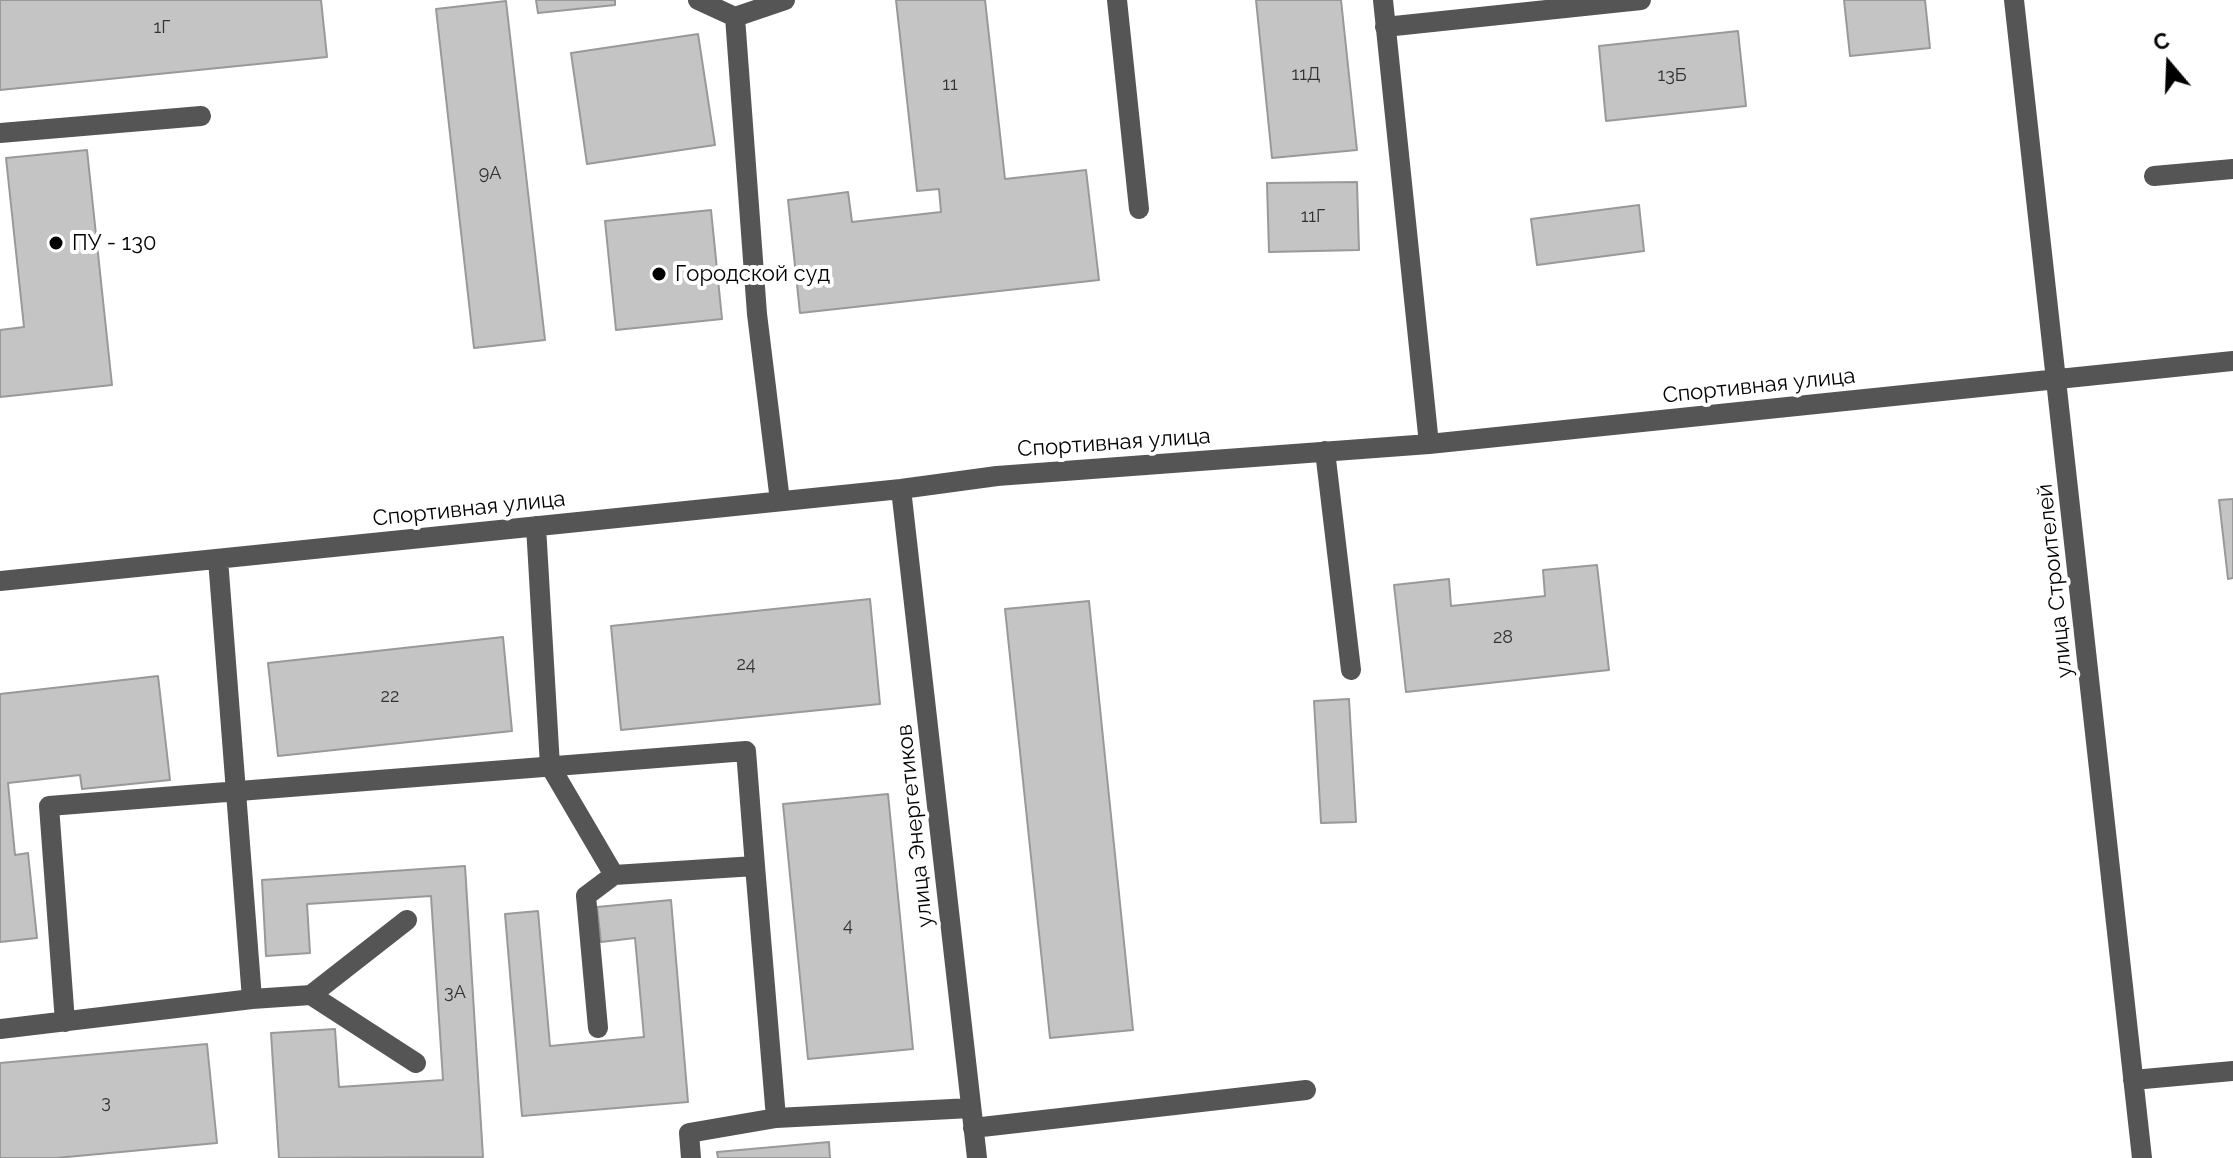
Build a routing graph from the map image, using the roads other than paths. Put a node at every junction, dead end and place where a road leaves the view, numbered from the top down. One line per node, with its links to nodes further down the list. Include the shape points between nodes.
1 (698, 0): 7 (street)
2 (785, 0): 7 (street)
3 (1117, 0): 13 (street)
4 (1383, 0): 8 (street)
5 (1641, 0): 8 (street)
6 (2014, 0): 15 (street, улица Строителей)
7 (735, 17): 19 (street, via 757,314)
8 (1385, 27): 16 (street)
9 (201, 116): 10 (street)
10 (0, 133)
11 (2233, 169): 12 (street)
12 (2154, 176)
13 (1139, 209)
14 (2233, 361): 15 (street, Спортивная улица)
15 (2057, 380): 16 (street, Спортивная улица); 36 (street, улица Строителей)
16 (1429, 444): 17 (street, Спортивная улица)
17 (1325, 451): 18 (street, Спортивная улица, via 997,476); 23 (street)
18 (901, 489): 19 (street, Спортивная улица); 39 (street, улица Энергетиков)
19 (780, 501): 20 (street, Спортивная улица)
20 (536, 526): 21 (street, Спортивная улица); 24 (street)
21 (218, 559): 22 (street, Спортивная улица); 25 (street)
22 (0, 581)
23 (1351, 670)
24 (550, 766): 25 (street); 26 (street, via 746,751); 27 (street)
25 (236, 791): 30 (street); 31 (street, via 49,806)
26 (755, 866): 27 (street); 38 (street)
27 (614, 875): 32 (street, via 586,896)
28 (407, 920): 29 (street)
29 (311, 995): 30 (street); 34 (street)
30 (252, 999): 31 (street)
31 (65, 1022): 33 (street)
32 (598, 1028)
33 (0, 1029)
34 (416, 1063)
35 (2233, 1071): 36 (street)
36 (2133, 1080): 42 (street, улица Строителей)
37 (1306, 1090): 39 (street)
38 (776, 1118): 39 (street); 40 (street, via 689,1133)
39 (972, 1118): 41 (street, улица Энергетиков)
40 (691, 1158)
41 (977, 1158)
42 (2142, 1158)

